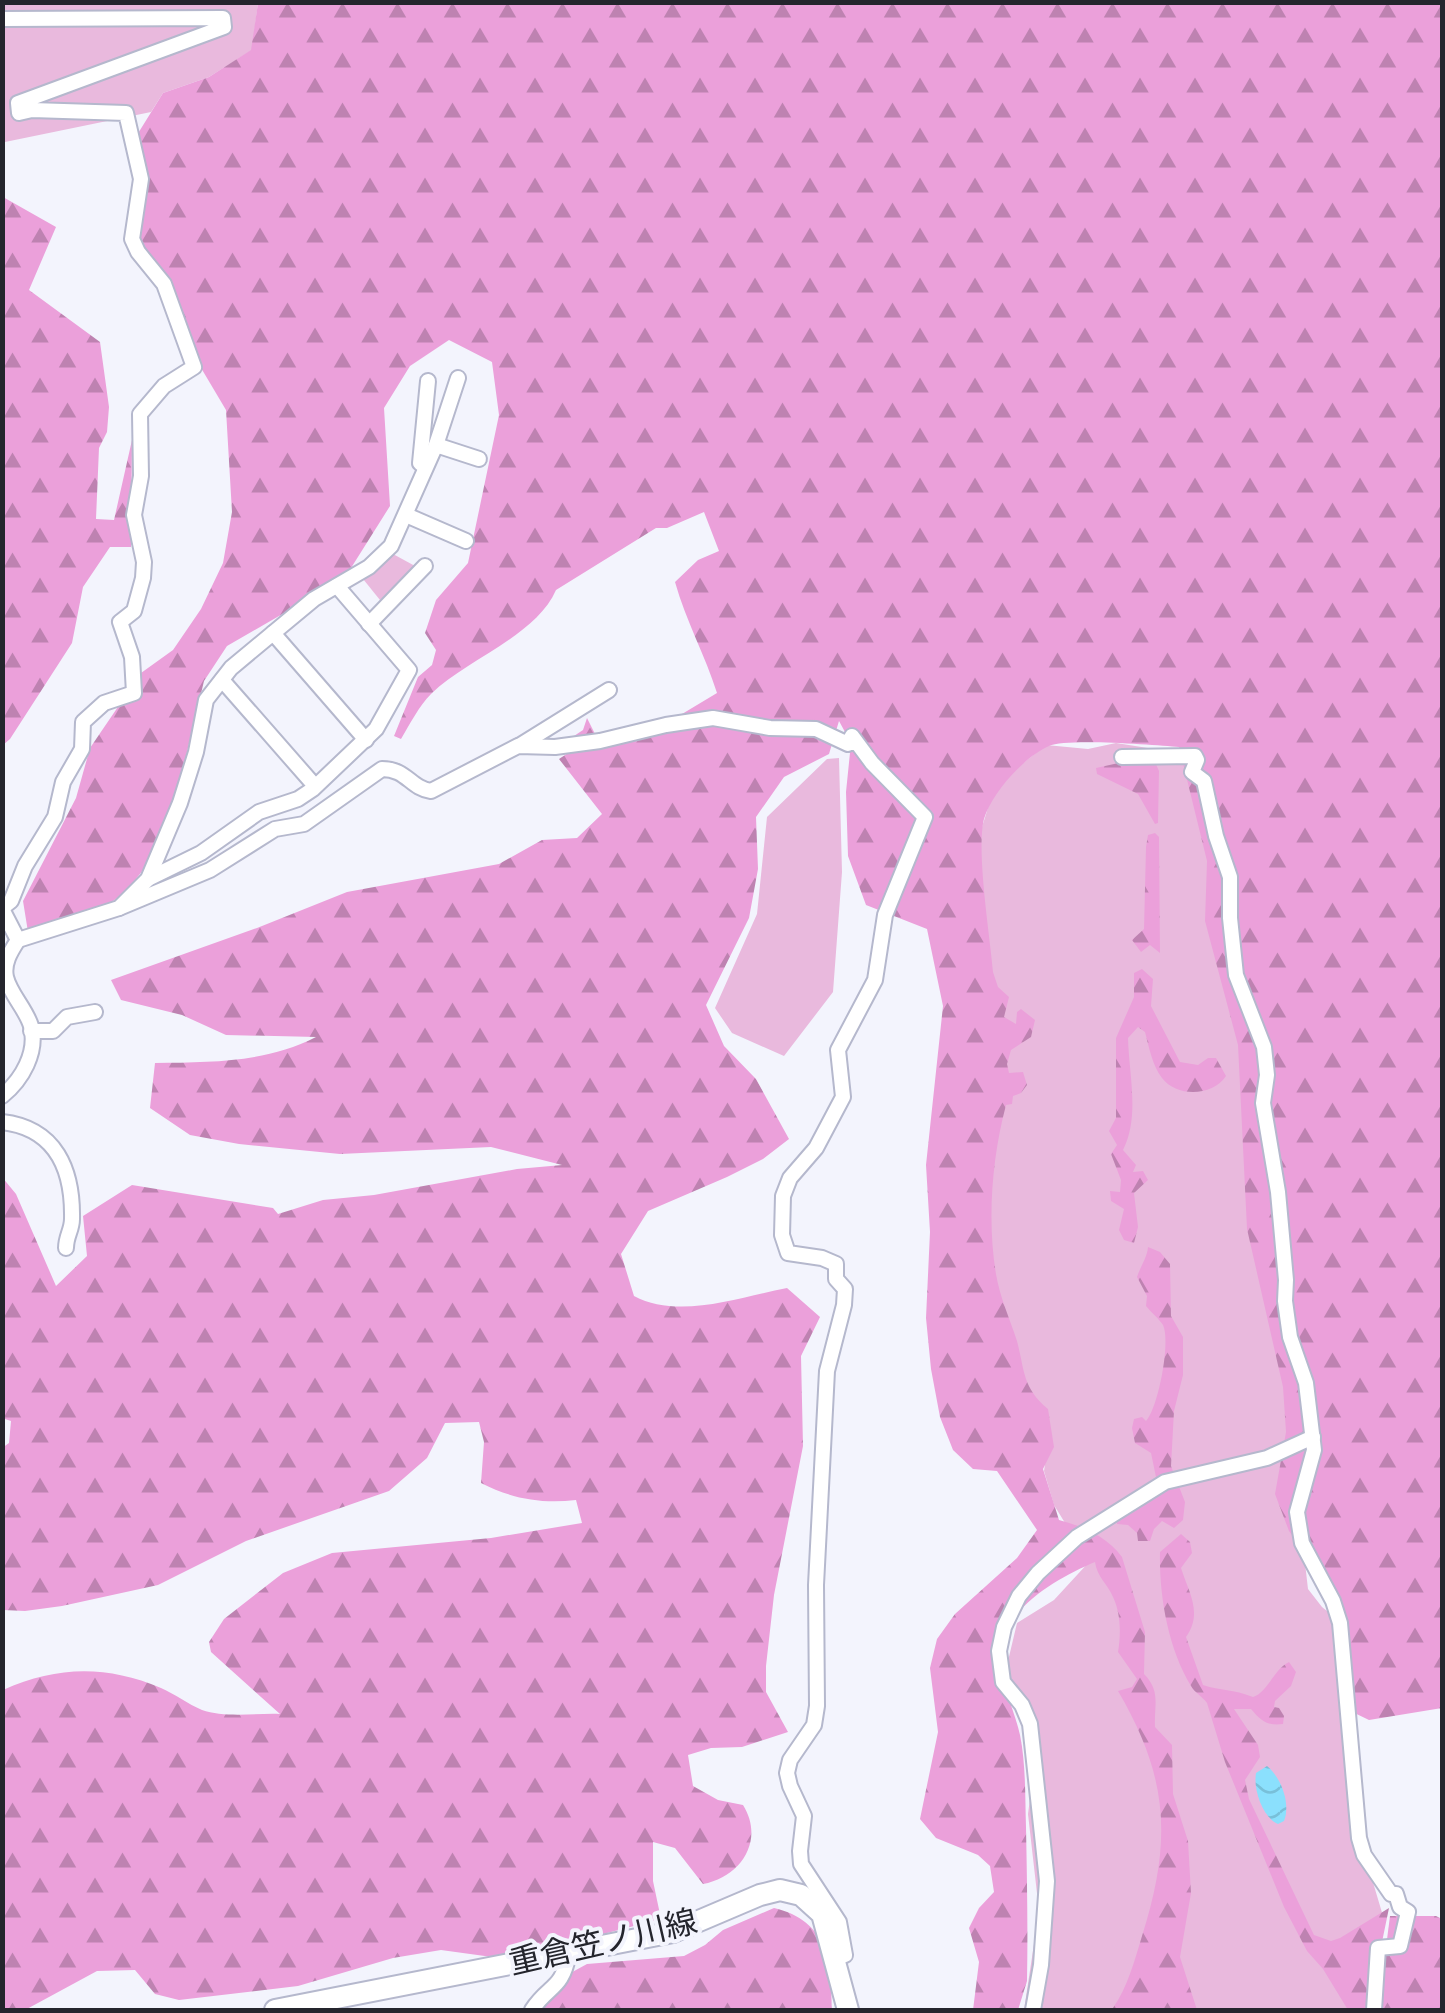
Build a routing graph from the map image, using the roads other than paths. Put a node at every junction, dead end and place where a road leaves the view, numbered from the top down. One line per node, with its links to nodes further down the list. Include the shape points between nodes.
1 (2, 19): 20 (street, via 223,18 224,27 18,103 20,113 126,113 141,179 132,239 164,284 194,367 164,386 140,414 134,514 144,578 134,612 120,622 132,656 134,693 102,704 83,722 82,749 63,782 55,817 12,901)
2 (458, 378): 4 (street)
3 (428, 381): 6 (street, via 420,464)
4 (436, 446): 5 (street); 6 (street)
5 (479, 459)
6 (426, 468): 7 (street)
7 (406, 515): 8 (street); 10 (street, via 391,546)
8 (466, 540)
9 (424, 566): 11 (street)
10 (337, 586): 11 (street); 12 (street)
11 (370, 624): 15 (street, via 409,670)
12 (272, 633): 13 (street); 15 (street)
13 (222, 680): 18 (street); 19 (street, via 206,700 180,803)
14 (609, 690): 16 (street)
15 (366, 740): 18 (street)
16 (518, 746): 21 (street, via 431,791 401,772 382,769 304,824 274,830 210,870); 30 (street, via 600,742 713,718 816,729 848,744 852,736 925,817 885,915 875,980 838,1050 843,1097 782,1196 788,1254 836,1264 836,1279 845,1289 827,1371 815,1602 817,1706 788,1773 804,1816 801,1864 839,1922 845,1955)
17 (1122, 757): 28 (street, via 1195,756 1192,772 1204,781 1230,876 1236,975 1264,1047 1263,1103 1290,1338 1306,1383)
18 (316, 786): 19 (street)
19 (148, 879): 21 (street)
20 (2, 908): 22 (street)
21 (119, 908): 22 (street)
22 (18, 940): 24 (street, via 6,978)
23 (94, 1012): 24 (street, via 67,1017 53,1031)
24 (31, 1031): 25 (street, via 26,1068)
25 (2, 1096)
26 (2, 1122): 27 (street, via 41,1135 61,1156 72,1222)
27 (66, 1248)
28 (1313, 1436): 35 (street, via 1267,1458 1165,1482 1078,1537 1019,1596 999,1650 1004,1682 1030,1724 1047,1882); 36 (street, via 1297,1512 1302,1543 1340,1622 1359,1838 1376,1875 1408,1912 1400,1946 1378,1948)
29 (568, 1953): 30 (main road, 重倉笠ノ川線, via 674,1932 780,1890 801,1896 822,1914); 31 (main road, 重倉笠ノ川線); 33 (street, via 559,1984)
30 (836, 1958): 34 (main road, 重倉笠ノ川線)
31 (329, 2005): 32 (main road, 重倉笠ノ川線)
32 (275, 2010)
33 (532, 2010)
34 (848, 2010)
35 (1034, 2010)
36 (1374, 2010)

